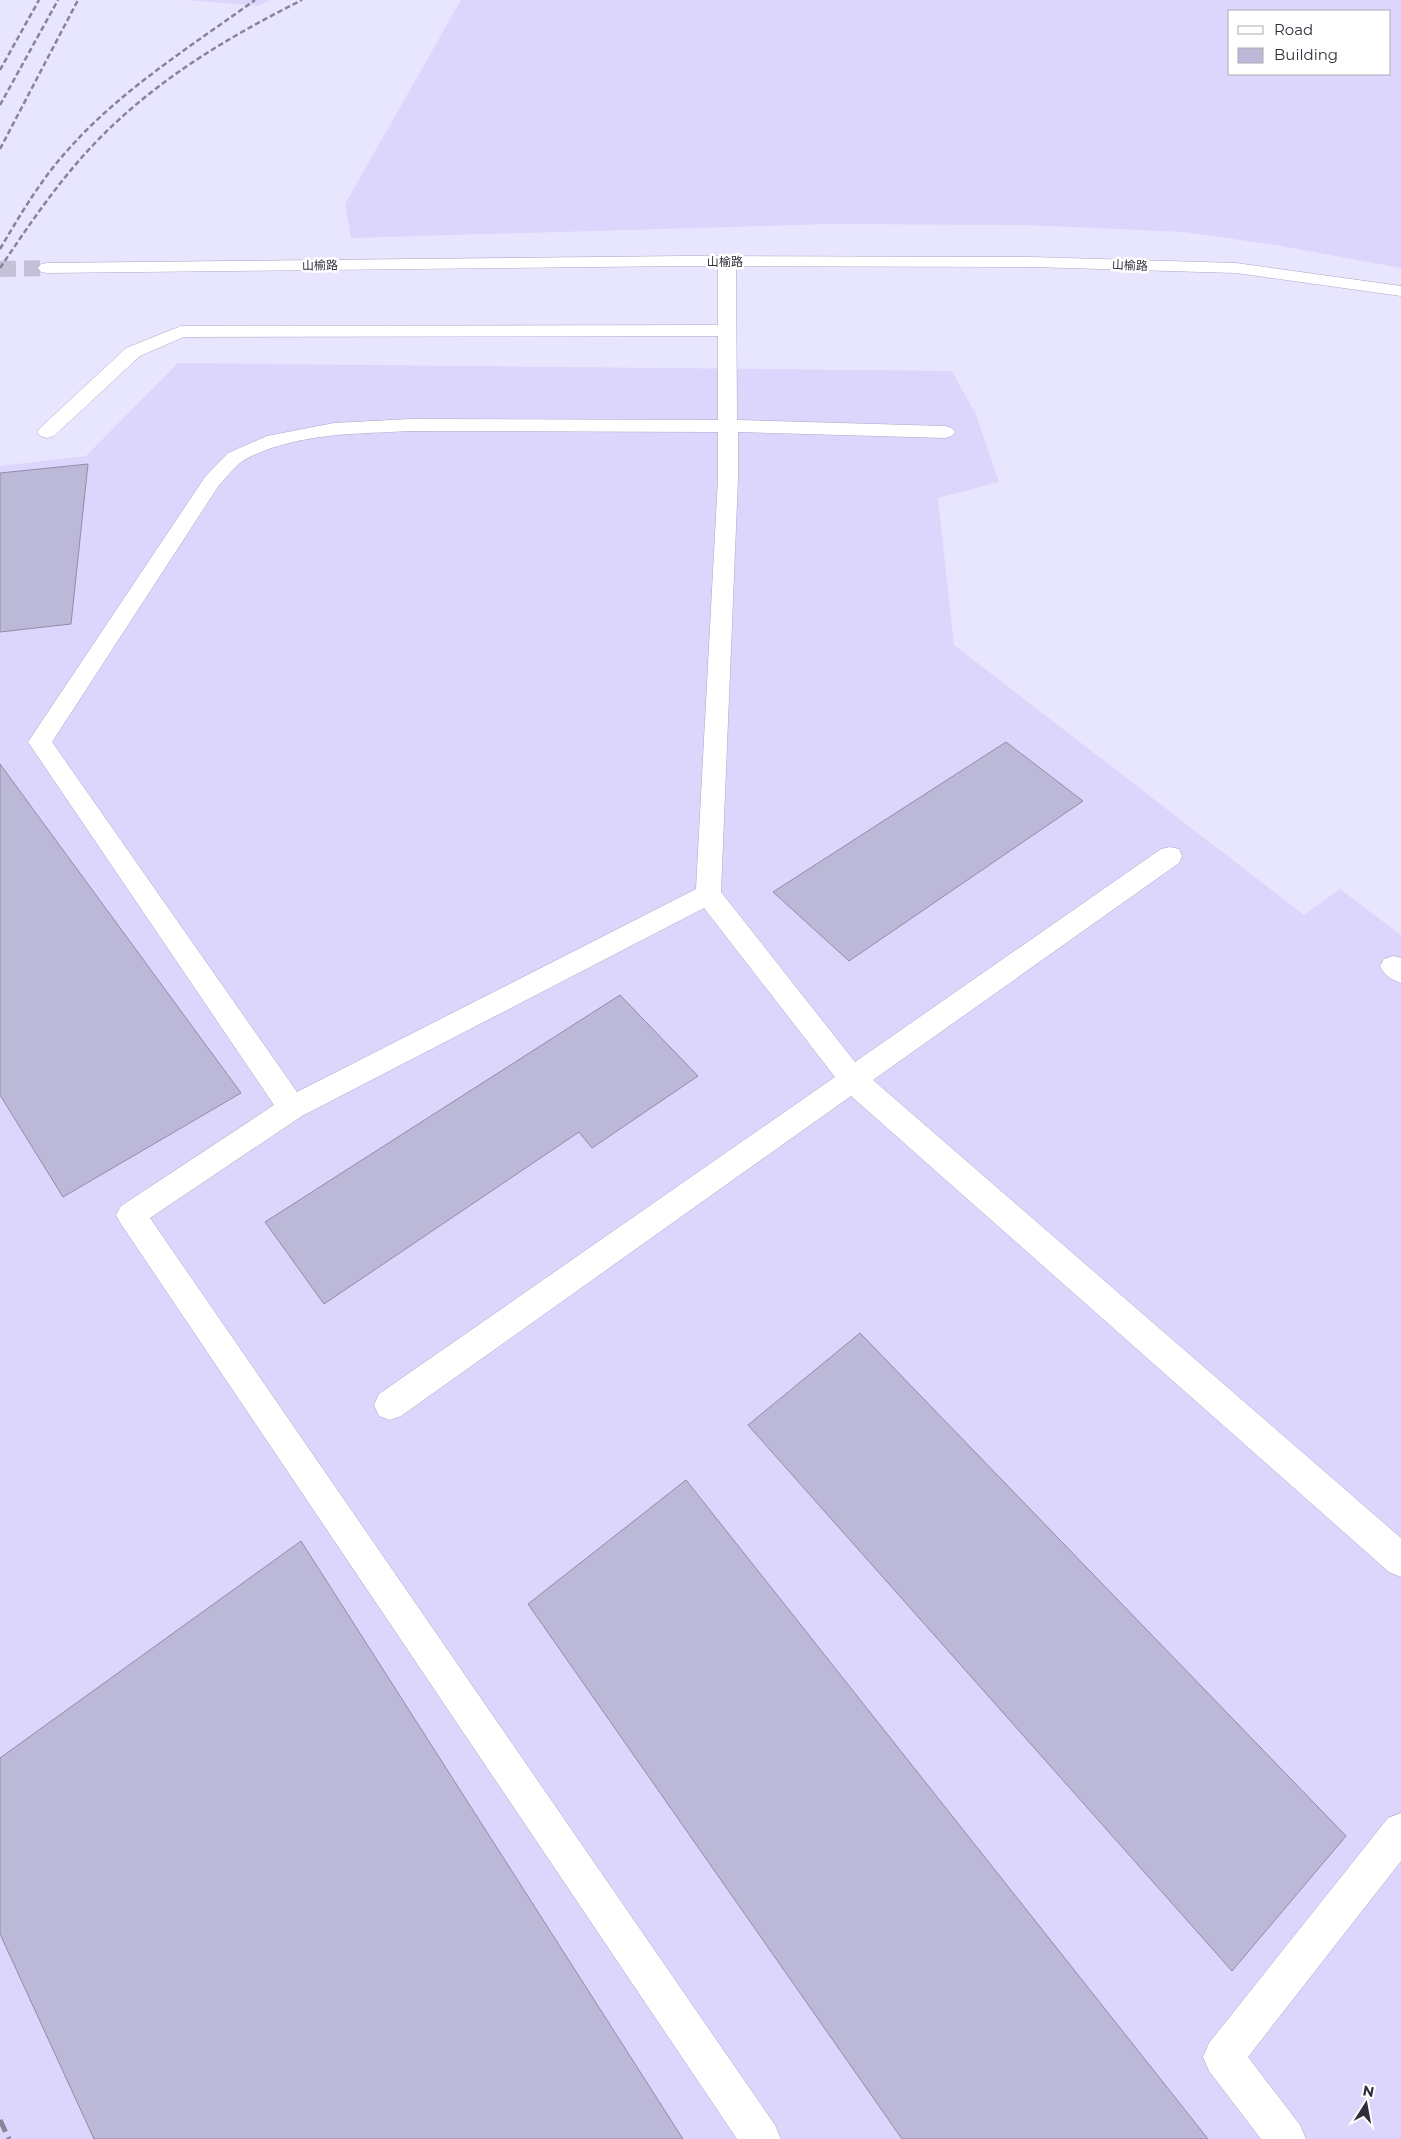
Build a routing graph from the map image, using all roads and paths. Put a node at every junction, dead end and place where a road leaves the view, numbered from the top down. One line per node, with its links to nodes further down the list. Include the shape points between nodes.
1 (726, 261): 2 (street, 山榆路); 3 (street, 山榆路, via 1032,262 1236,268); 4 (street)
2 (46, 268)
3 (1401, 291)
4 (727, 330): 5 (street); 6 (street, via 181,332 133,352)
5 (728, 426): 7 (street); 9 (street); 11 (street, via 410,425 334,429 274,440 235,457 212,481 40,742)
6 (47, 432)
7 (945, 432)
8 (1170, 856): 10 (street)
9 (708, 894): 10 (street); 11 (street)
10 (854, 1081): 12 (street); 13 (street)
11 (292, 1108): 15 (street, via 132,1215)
12 (390, 1406)
13 (1401, 1560)
14 (1401, 1831): 16 (street, via 1223,2057)
15 (761, 2139)
16 (1286, 2139)

